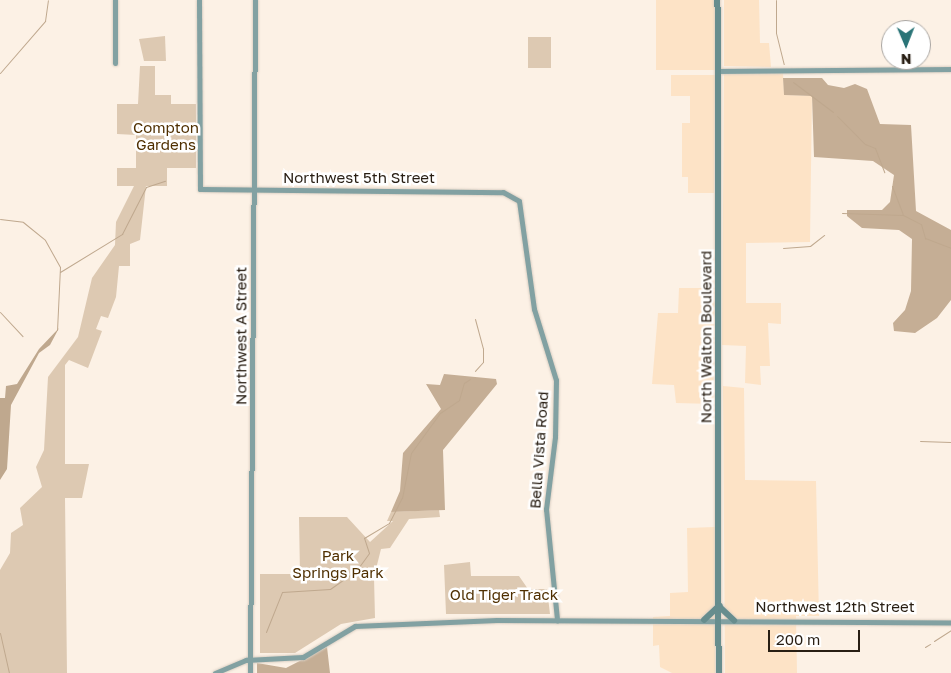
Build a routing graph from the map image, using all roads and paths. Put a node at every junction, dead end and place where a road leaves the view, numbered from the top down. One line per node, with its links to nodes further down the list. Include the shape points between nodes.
1 (115, 0): 5 (street)
2 (200, 0): 8 (street, Northwest 5th Street, via 200,190)
3 (255, 0): 8 (street, Northwest A Street)
4 (718, 0): 7 (main road, North Walton Boulevard)
5 (115, 63)
6 (951, 69): 7 (street)
7 (718, 72): 10 (main road, North Walton Boulevard)
8 (254, 189): 9 (street, Northwest 5th Street, via 503,192); 16 (street, Northwest A Street)
9 (516, 196): 11 (street, Bella Vista Road, via 522,207 534,309 556,380 546,509)
10 (719, 606): 12 (main road); 13 (main road, North Walton Boulevard); 14 (main road)
11 (557, 620): 12 (street, Northwest 12th Street); 16 (street, Northwest 12th Street, via 356,626 303,657)
12 (704, 620): 13 (street, Northwest 12th Street)
13 (719, 620): 14 (street, Northwest 12th Street); 19 (main road, North Walton Boulevard)
14 (734, 620): 15 (street, Northwest 12th Street)
15 (951, 622)
16 (250, 659): 17 (street, Northwest 12th Street); 18 (street, Northwest A Street)
17 (215, 673)
18 (250, 673)
19 (719, 673)

